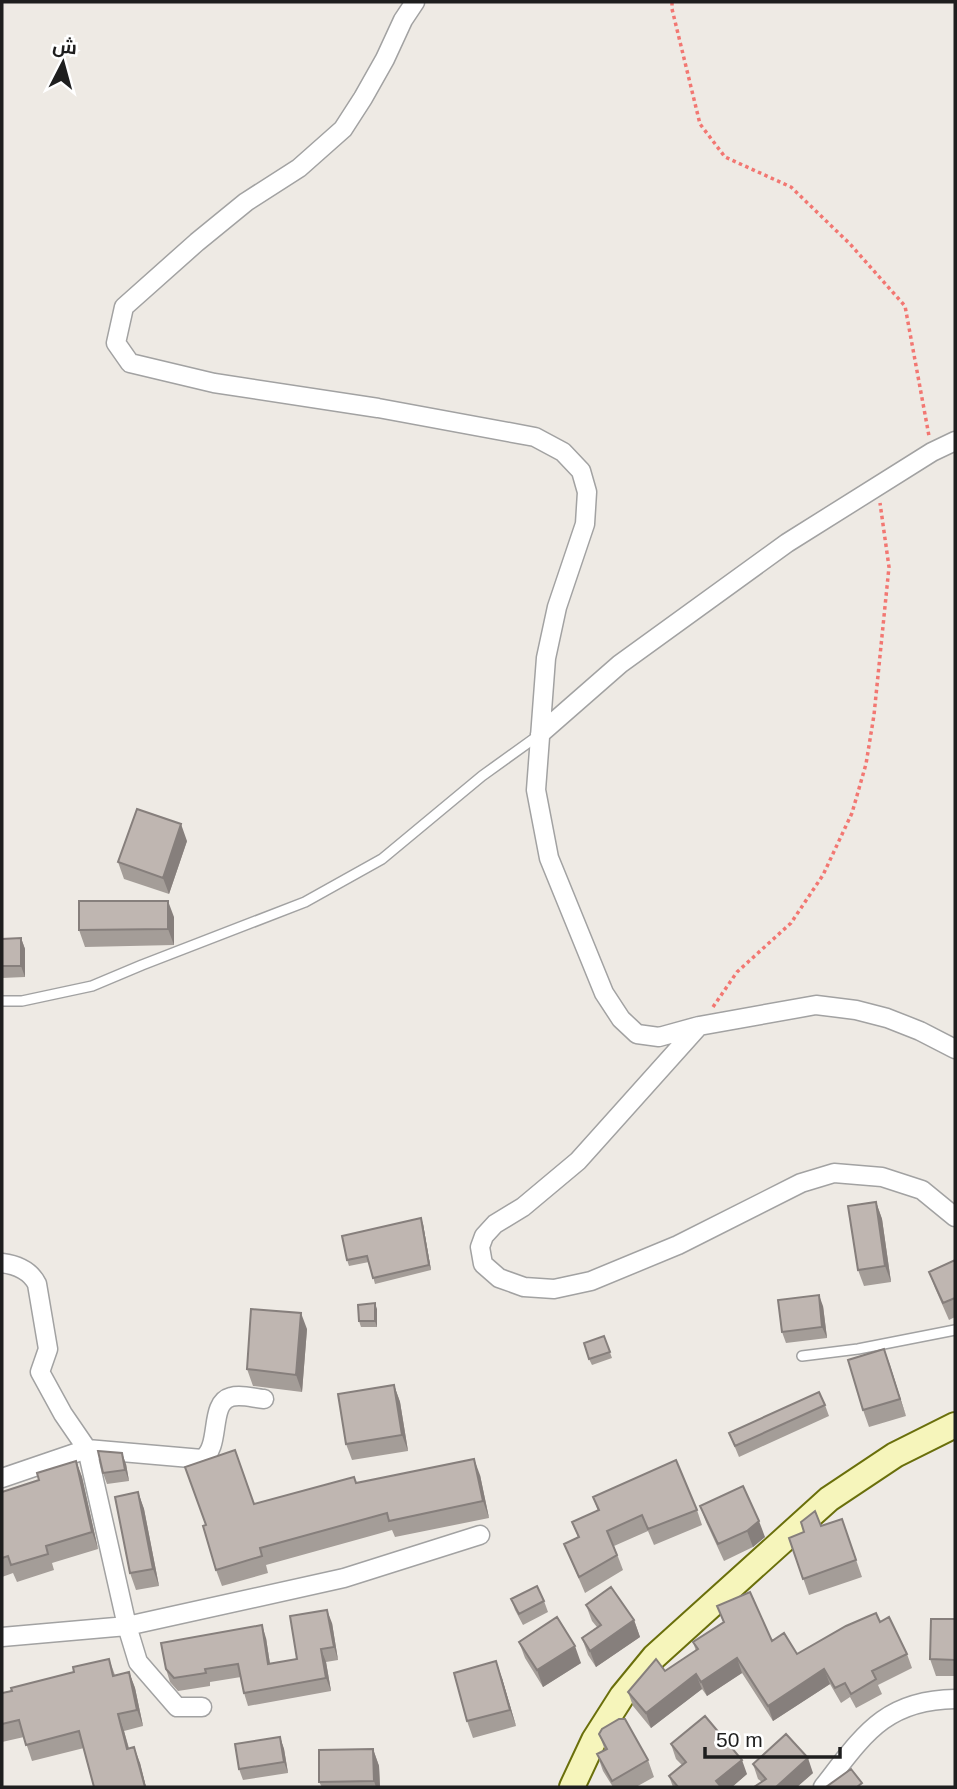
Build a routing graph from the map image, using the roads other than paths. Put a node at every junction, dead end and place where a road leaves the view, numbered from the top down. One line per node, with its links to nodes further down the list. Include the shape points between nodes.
1 (415, 2): 3 (street, via 343,129 299,168 246,202 124,307 116,343 130,363 214,383 535,437 563,452 581,471 587,492 585,524 556,607)
2 (955, 441): 3 (street, via 787,543 620,664)
3 (540, 734): 4 (lane, via 382,859 305,902 92,986); 5 (street, via 536,790 549,858 604,993 637,1034 659,1037)
4 (2, 1001)
5 (699, 1026): 6 (street, via 816,1005 887,1018); 7 (street, via 578,1160 484,1236 480,1247 483,1264 499,1278 524,1287 554,1289 591,1281 678,1245 801,1183 834,1173 882,1177 922,1190)
6 (955, 1049)
7 (955, 1217)
8 (2, 1263): 13 (street, via 23,1269 37,1284 48,1349 40,1372)
9 (955, 1330): 10 (lane)
10 (802, 1356)
11 (264, 1399): 13 (street, via 241,1396 223,1402 211,1450 202,1459)
12 (955, 1424): 20 (main road, via 895,1455 829,1499 654,1657 594,1740)
13 (87, 1449): 14 (street); 16 (street)
14 (2, 1478)
15 (480, 1535): 16 (street, via 344,1578)
16 (127, 1626): 17 (street); 19 (street, via 138,1662 177,1707)
17 (2, 1637)
18 (955, 1699): 21 (street, via 906,1706 879,1721)
19 (202, 1707)
20 (572, 1787)
21 (823, 1787)

